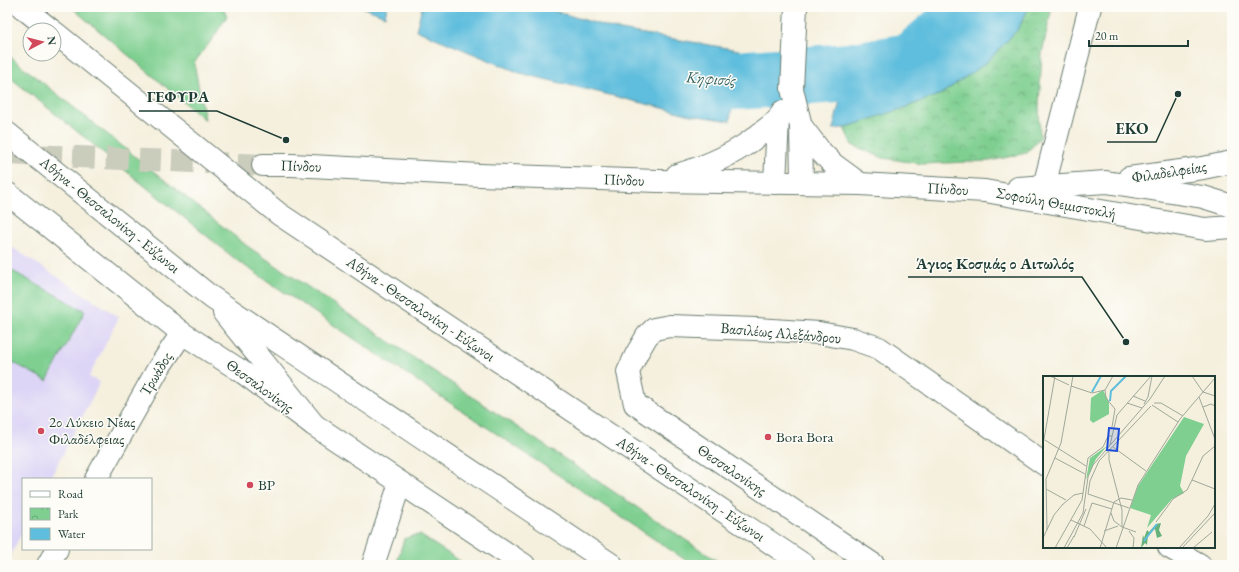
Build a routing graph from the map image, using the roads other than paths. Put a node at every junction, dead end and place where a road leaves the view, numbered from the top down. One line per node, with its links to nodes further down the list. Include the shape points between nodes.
1 (22, 7): 4 (main road)
2 (796, 7): 6 (main road)
3 (1090, 7): 17 (main road)
4 (41, 22)
5 (62, 38): 35 (main road, Αθήνα - Θεσσαλονίκη - Εύζωνοι, via 279,214)
6 (792, 89): 7 (main road); 8 (main road)
7 (778, 120): 12 (main road, via 726,157); 14 (main road)
8 (801, 126): 15 (main road); 16 (main road, via 834,165)
9 (7, 132): 22 (main road, Αθήνα - Θεσσαλονίκη - Εύζωνοι)
10 (1232, 162): 13 (main road, Φιλαδελφείας)
11 (263, 165): 12 (main road, Πίνδου)
12 (658, 181): 14 (main road, Πίνδου)
13 (1106, 182): 17 (main road, Σοφούλη Θεμιστοκλή); 20 (main road, Σοφούλη Θεμιστοκλή, via 1203,197)
14 (775, 183): 15 (main road, Πίνδου)
15 (802, 183): 16 (main road, Πίνδου)
16 (860, 184): 18 (main road, Πίνδου)
17 (1044, 186): 18 (main road, Σοφούλη Θεμιστοκλή)
18 (985, 191): 21 (main road, Σοφούλη Θεμιστοκλή, via 1204,229)
19 (9, 197): 23 (main road, Θεσσαλονίκης)
20 (1232, 206)
21 (1232, 227)
22 (211, 297): 25 (main road); 34 (main road, Αθήνα - Θεσσαλονίκη - Εύζωνοι)
23 (182, 333): 25 (main road, Θεσσαλονίκης, via 241,371); 27 (main road, Τρωάδος, via 158,369)
24 (637, 354): 26 (main road, Βασιλέως Αλεξάνδρου, via 654,329 670,326 818,333 853,339 880,348); 36 (main road, Θεσσαλονίκης, via 628,372 635,404)
25 (314, 425): 28 (main road, Θεσσαλονίκης)
26 (1043, 463)
27 (97, 478)
28 (400, 483): 32 (main road); 33 (main road, Θεσσαλονίκης)
29 (1171, 548): 37 (main road)
30 (56, 550): 31 (main road)
31 (48, 565)
32 (373, 565)
33 (524, 565)
34 (612, 565)
35 (804, 565)
36 (874, 565)
37 (1200, 565)

